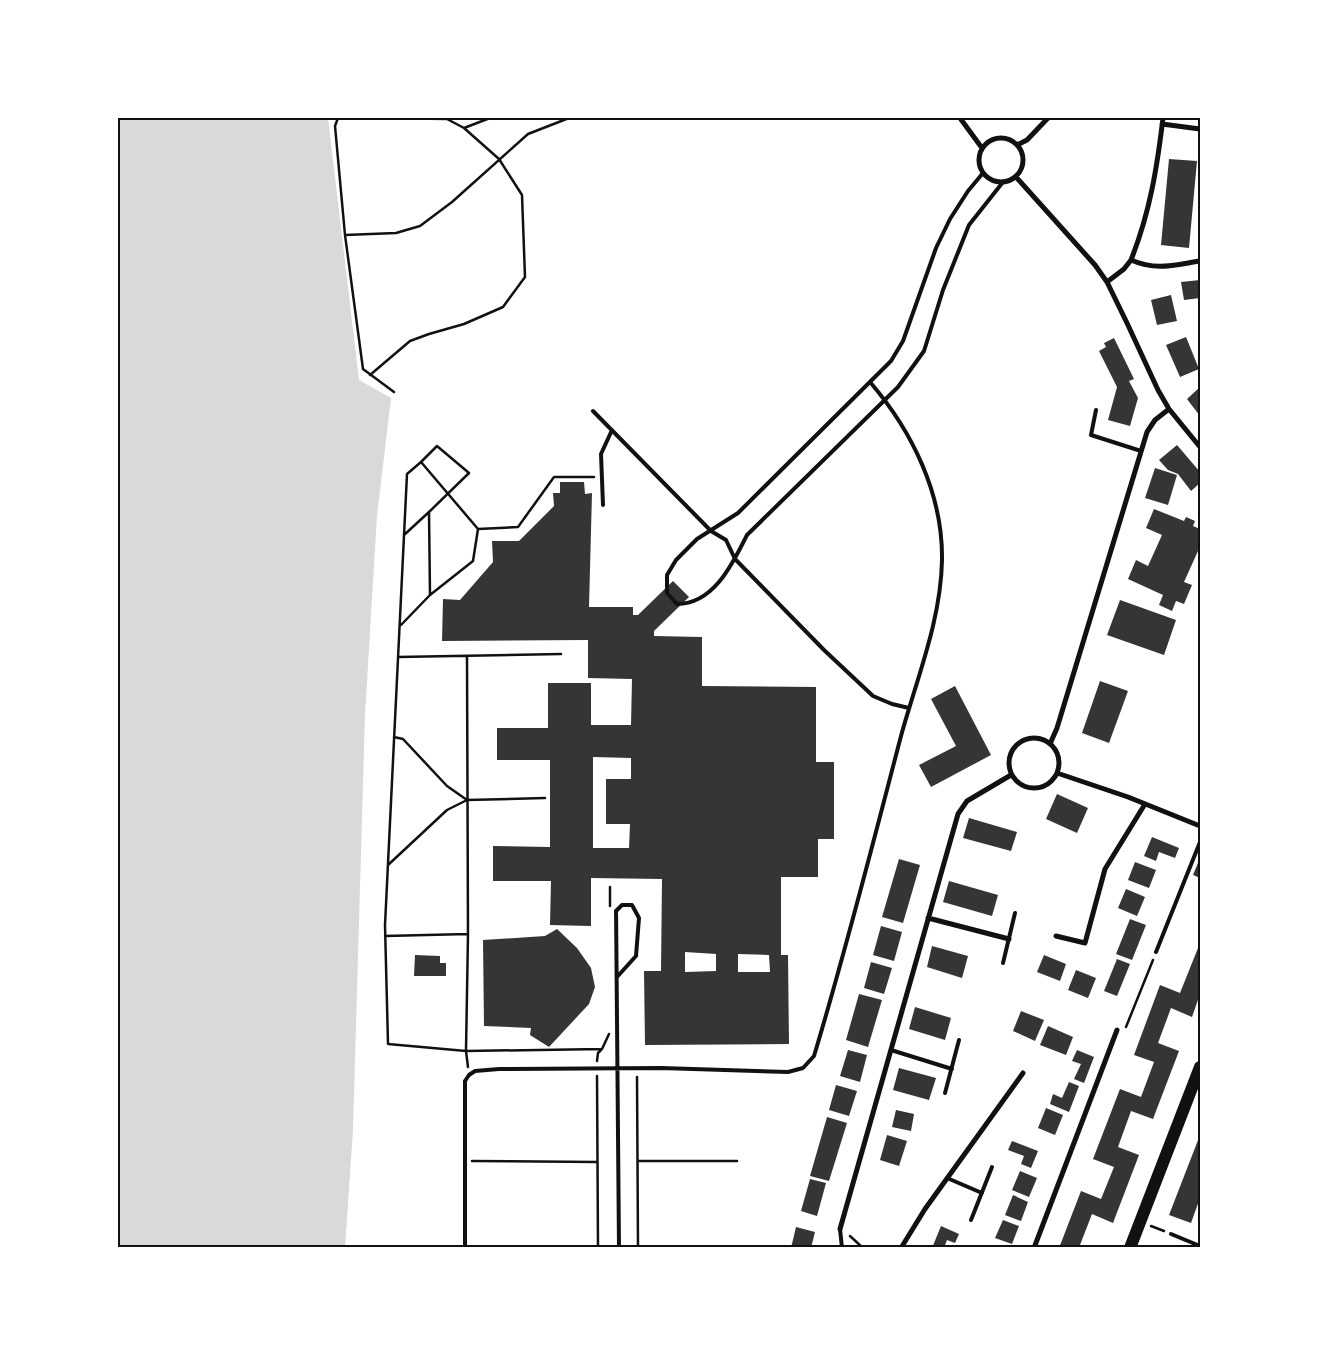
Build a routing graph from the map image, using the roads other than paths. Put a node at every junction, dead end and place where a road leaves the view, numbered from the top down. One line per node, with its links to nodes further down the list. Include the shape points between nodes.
1 (960, 118): 7 (street)
2 (1048, 118): 6 (street, via 1027,140)
3 (1163, 118): 4 (street)
4 (1162, 124): 5 (street); 11 (street, via 1147,214)
5 (1200, 129)
6 (1017, 145): 7 (street, via 1012,140 999,138); 9 (street, via 1023,164)
7 (982, 148): 8 (street, via 979,161)
8 (983, 173): 10 (street, via 988,179); 14 (lane, via 950,219 936,248 903,341 891,361)
9 (1016, 177): 10 (street); 13 (street)
10 (1003, 182): 15 (lane, via 969,226 943,290 924,351)
11 (1131, 260): 12 (street, via 1159,267); 13 (street)
12 (1200, 261)
13 (1107, 282): 16 (street)
14 (870, 382): 15 (lane); 23 (lane, via 738,513)
15 (885, 399): 24 (lane, via 747,534); 25 (lane, via 919,456 931,486 939,521 942,559 939,597)
16 (1169, 409): 20 (street); 21 (street, via 1155,420 1147,432)
17 (1096, 410): 21 (lane, via 1091,435)
18 (593, 411): 19 (lane)
19 (612, 430): 22 (lane, via 602,454); 23 (lane)
20 (1200, 446)
21 (1141, 451): 26 (street)
22 (604, 506)
23 (711, 531): 24 (lane, via 726,540); 24 (lane, via 697,539 676,560 667,576 667,593 677,604 700,599 722,579)
24 (735, 559): 25 (lane, via 873,696)
25 (909, 708): 42 (lane, via 814,1056 804,1068 788,1072)
26 (1050, 744): 27 (street, via 1058,757); 28 (street, via 1033,738 1018,744 1009,758)
27 (1057, 773): 28 (street, via 1047,785 1031,789 1016,782); 29 (street)
28 (1011, 775): 33 (street, via 967,801 958,814)
29 (1145, 804): 30 (street); 34 (street, via 1105,869 1085,943)
30 (1200, 826)
31 (1200, 842): 36 (lane)
32 (1015, 914): 35 (lane)
33 (928, 918): 35 (street); 41 (street)
34 (1056, 936)
35 (1009, 939): 37 (lane)
36 (1156, 952)
37 (1003, 963)
38 (617, 977): 38 (lane, via 616,911 622,905 632,905 639,918 636,956); 42 (lane)
39 (1117, 1030): 58 (street)
40 (959, 1040): 44 (lane)
41 (891, 1050): 44 (lane); 51 (street)
42 (618, 1068): 54 (lane, via 499,1069 475,1071 469,1075 465,1081); 55 (lane)
43 (1200, 1068): 59 (main road)
44 (952, 1069): 46 (lane)
45 (1022, 1073): 48 (street)
46 (945, 1093)
47 (992, 1167): 49 (lane)
48 (947, 1178): 49 (lane); 57 (street)
49 (982, 1192): 50 (lane)
50 (971, 1220)
51 (840, 1230): 56 (lane)
52 (1171, 1234): 53 (lane)
53 (1200, 1246)
54 (465, 1248)
55 (619, 1248)
56 (842, 1248)
57 (901, 1248)
58 (1034, 1248)
59 (1130, 1248)

